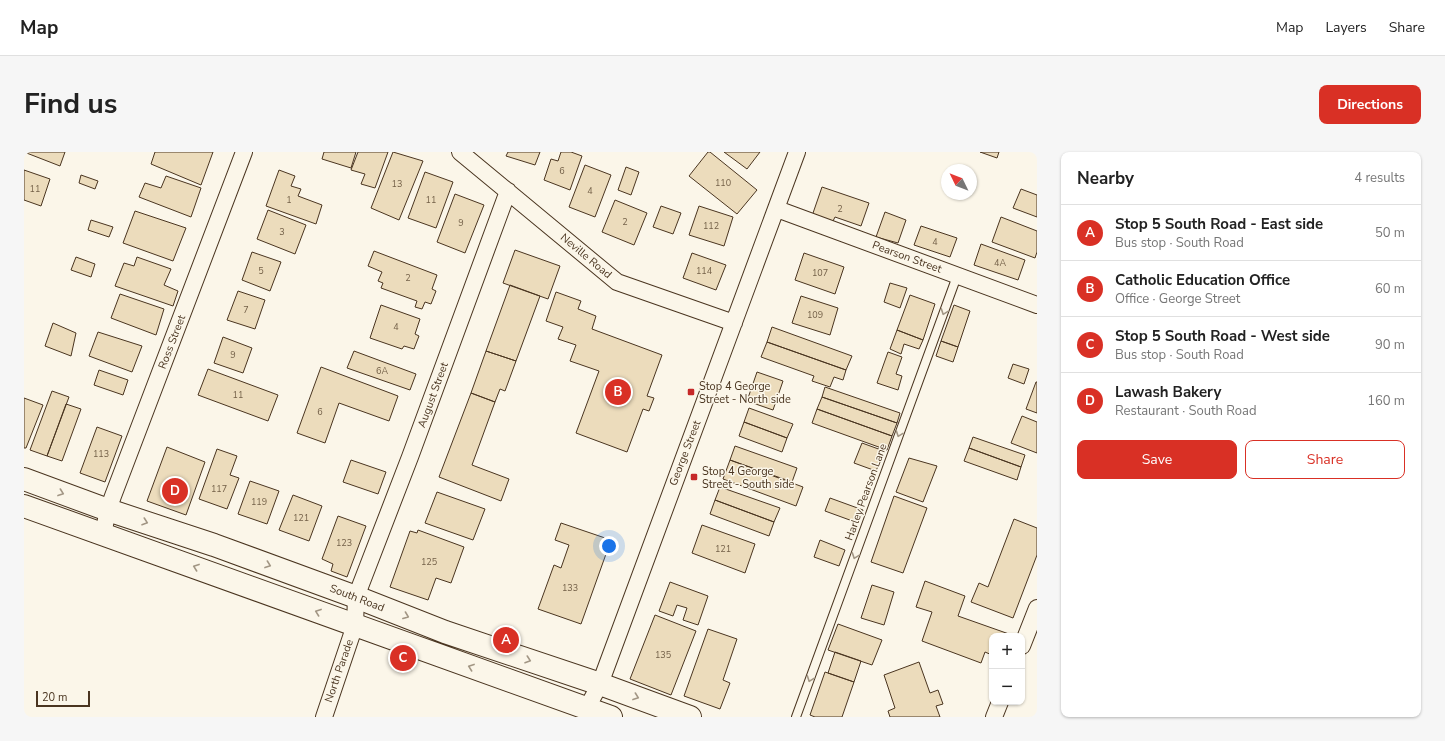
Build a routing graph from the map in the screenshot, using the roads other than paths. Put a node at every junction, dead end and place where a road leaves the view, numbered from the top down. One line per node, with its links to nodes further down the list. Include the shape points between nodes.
1 (244, 152): 11 (street, Ross Street)
2 (460, 152): 4 (street, Neville Road)
3 (797, 152): 5 (street, George Street)
4 (508, 191): 8 (street, Neville Road, via 617,282); 13 (street, August Street)
5 (777, 209): 6 (street, Pearson Street); 8 (street, George Street)
6 (957, 276): 7 (street, Pearson Street); 23 (lane, Harley Pearson Lane, one-way to 23)
7 (1037, 305)
8 (734, 323): 17 (street, George Street)
9 (24, 479): 11 (highway, South Road, one-way to 11)
10 (24, 506): 12 (highway)
11 (108, 510): 12 (street, Ross Street); 13 (highway, South Road, one-way to 13, via 214,545)
12 (102, 534): 15 (highway, one-way to 12)
13 (356, 597): 15 (street, August Street); 17 (highway, South Road, one-way to 17, via 445,632)
14 (1037, 608): 16 (street)
15 (355, 625): 19 (highway, one-way to 15); 20 (street, North Parade)
16 (1025, 638)
17 (600, 684): 19 (street, George Street); 22 (highway, South Road, one-way to 22)
18 (999, 705): 24 (street)
19 (587, 708): 21 (highway)
20 (324, 717)
21 (611, 717)
22 (690, 717)
23 (796, 717)
24 (994, 717)

